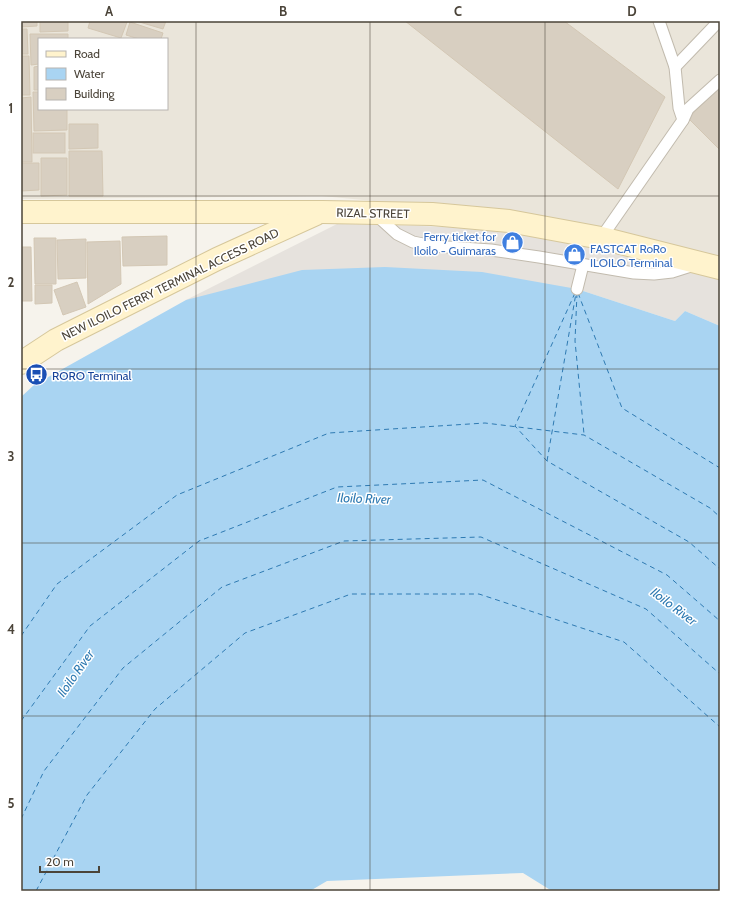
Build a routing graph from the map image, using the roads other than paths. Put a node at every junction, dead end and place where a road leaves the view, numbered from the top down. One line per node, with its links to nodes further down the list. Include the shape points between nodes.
1 (659, 21): 3 (lane)
2 (719, 21): 3 (lane)
3 (675, 67): 5 (lane, via 679,108)
4 (720, 80): 5 (lane, via 688,110)
5 (683, 120): 9 (lane)
6 (21, 212): 7 (main road, RIZAL STREET)
7 (323, 212): 8 (main road, RIZAL STREET); 13 (main road, NEW ILOILO FERRY TERMINAL ACCESS ROAD, via 217,259 63,336)
8 (373, 212): 9 (main road, RIZAL STREET, via 509,221); 10 (lane, via 397,234 413,242 491,250)
9 (601, 238): 11 (main road, RIZAL STREET)
10 (583, 265): 11 (lane, via 654,274); 12 (lane)
11 (710, 265)
12 (577, 289)
13 (21, 363)

